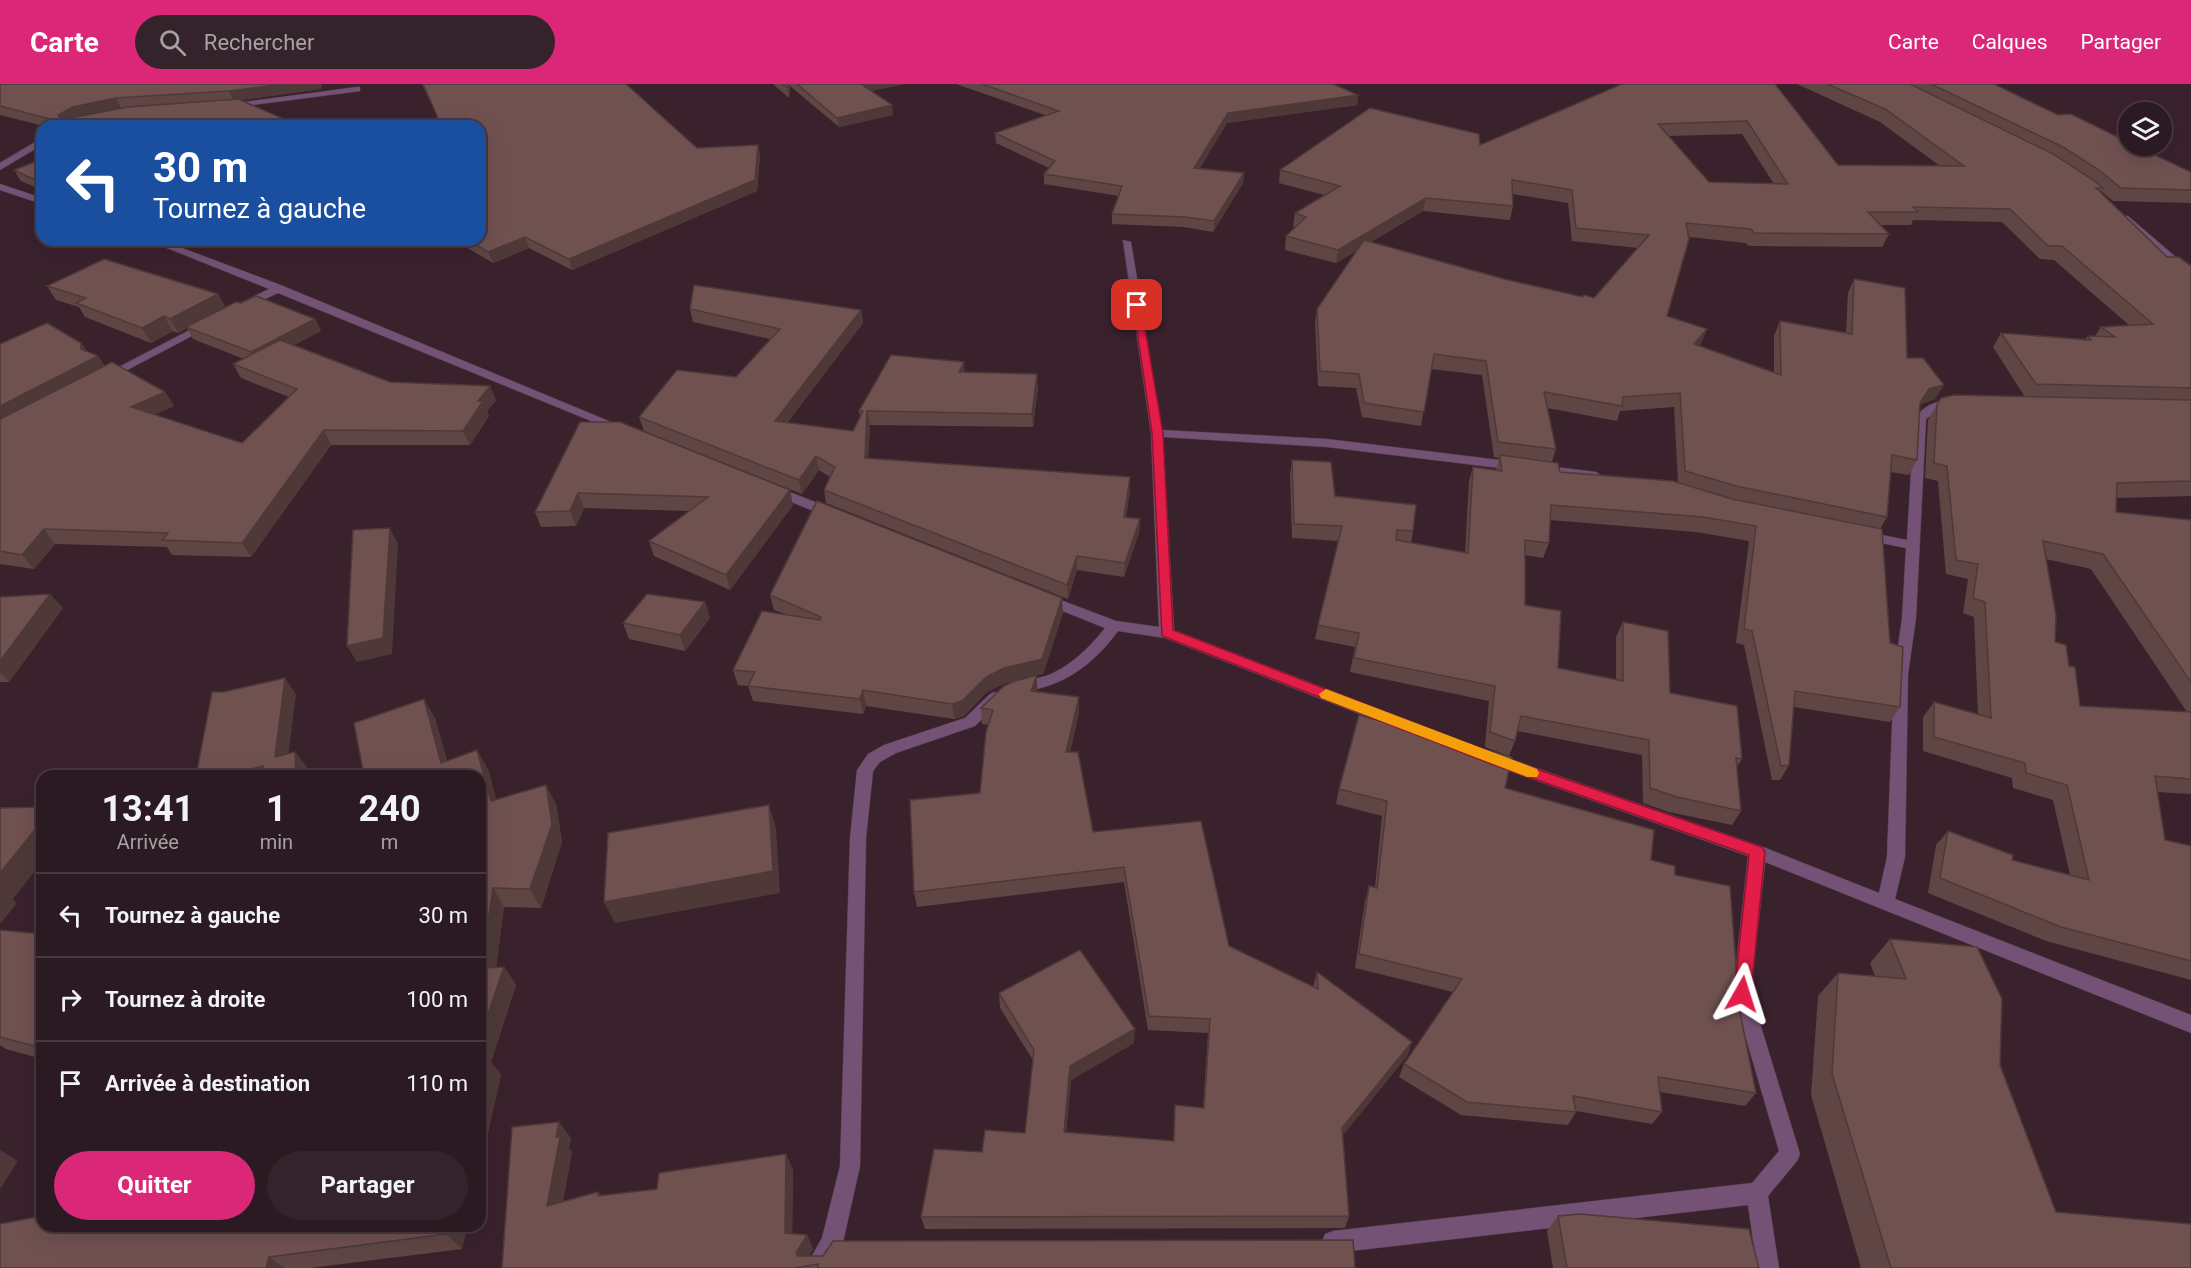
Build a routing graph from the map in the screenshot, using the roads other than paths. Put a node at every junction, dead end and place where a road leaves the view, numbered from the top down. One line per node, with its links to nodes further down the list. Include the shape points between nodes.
1 (357, 89): 2 (street)
2 (217, 107)
3 (36, 145): 4 (street)
4 (0, 167)
5 (0, 187): 6 (street)
6 (36, 199)
7 (2119, 213): 10 (street)
8 (1126, 242): 15 (street)
9 (168, 246): 11 (street)
10 (2191, 275)
11 (279, 288): 12 (street); 14 (street)
12 (97, 382)
13 (1968, 404): 20 (street, via 1945,403 1927,408 1920,419)
14 (632, 433)
15 (1157, 433): 16 (street, via 1327,443); 23 (street)
16 (1610, 478)
17 (753, 482): 18 (street)
18 (852, 521)
19 (1854, 533): 20 (street)
20 (1912, 545): 27 (street, via 1898,731 1896,857)
21 (1027, 591): 22 (street)
22 (1114, 626): 23 (street); 30 (street, via 1084,658 1056,678 1011,689 994,698 970,722 890,749 874,758 865,770 858,838 850,1166)
23 (1167, 633): 24 (street)
24 (1461, 747)
25 (1483, 755): 26 (street)
26 (1757, 852): 27 (street); 29 (street, via 1742,994 1790,1154)
27 (1886, 902): 28 (street)
28 (2191, 1024)
29 (1757, 1193): 32 (street); 34 (street)
30 (832, 1242): 31 (street); 33 (street)
31 (855, 1242)
32 (1317, 1242)
33 (816, 1268)
34 (1768, 1268)

